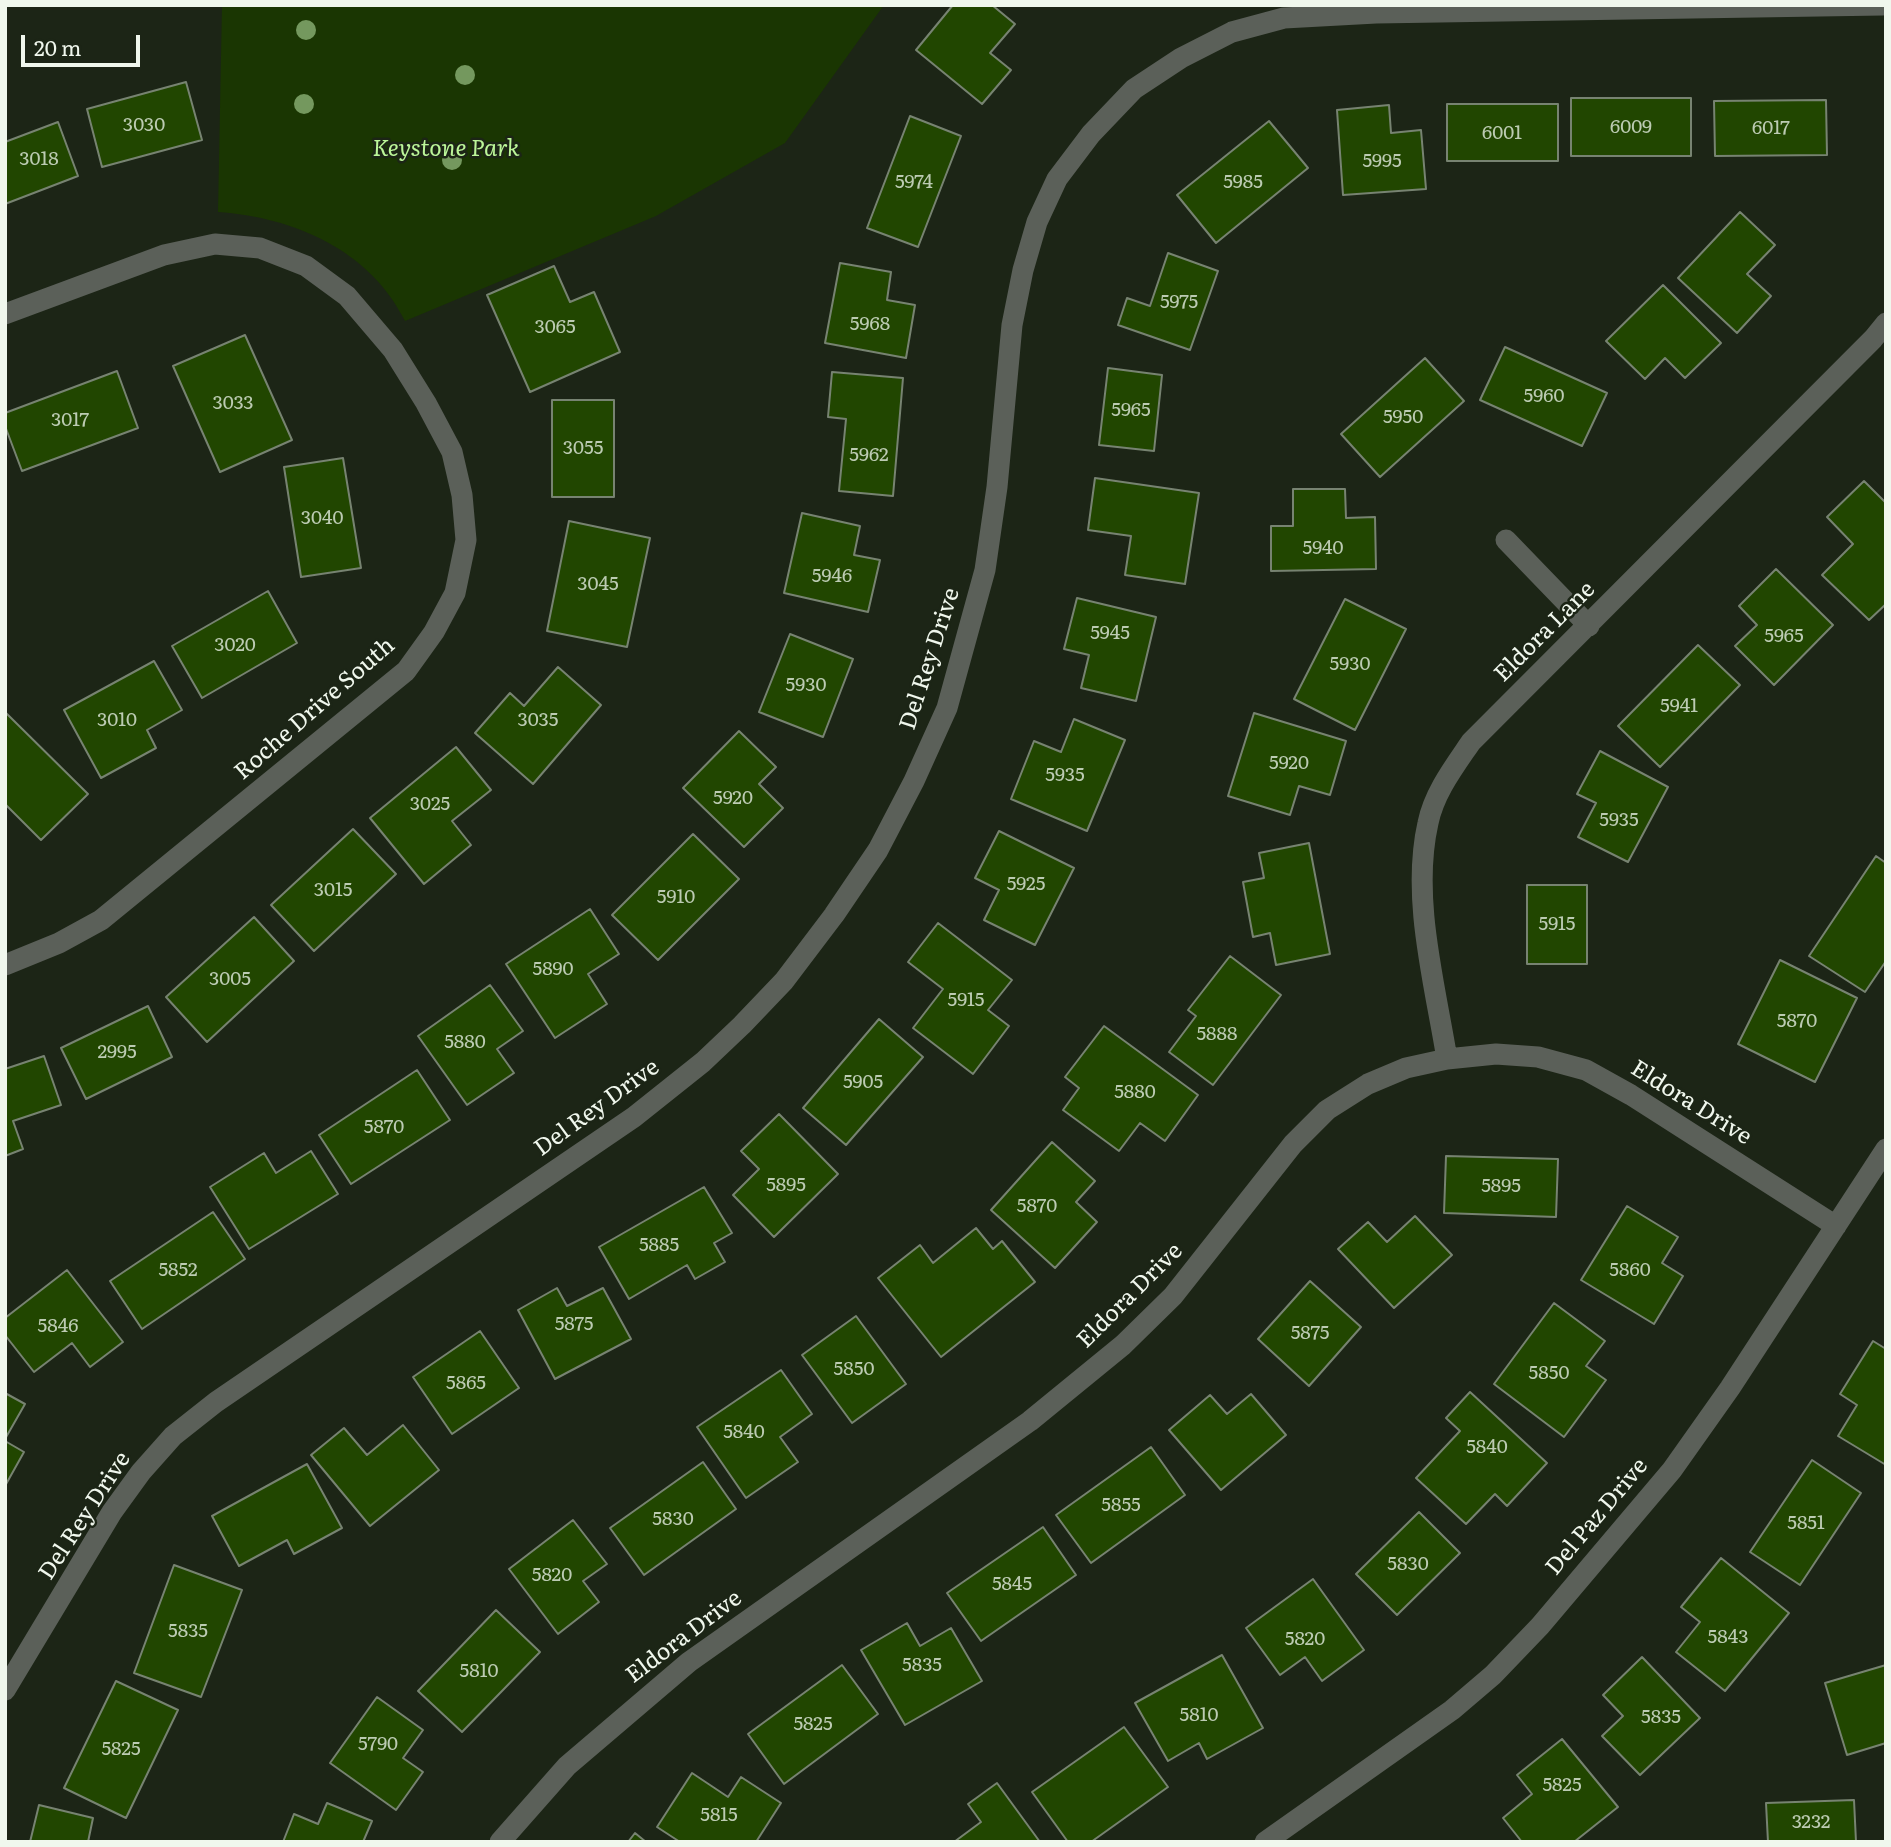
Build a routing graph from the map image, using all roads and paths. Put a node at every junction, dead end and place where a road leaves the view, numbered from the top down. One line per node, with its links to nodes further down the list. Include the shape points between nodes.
1 (1882, 5): 2 (street, Del Rey Drive)
2 (1376, 9): 11 (street, Del Rey Drive, via 1284,18 1232,32 1181,58 1134,89 1057,178 1037,222 1023,270 1012,325 985,570 947,708 878,850 784,981 703,1062 634,1117 173,1436 113,1512)
3 (5, 314): 7 (street, Roche Drive South, via 164,255 215,244 260,248 306,266 347,296 393,350 426,403 452,452 466,540 455,593 406,671 101,920)
4 (1886, 323): 6 (street, Eldora Lane)
5 (1506, 540): 6 (street)
6 (1589, 626): 8 (street, Eldora Lane, via 1471,742 1443,784 1428,821 1422,860 1423,911)
7 (5, 965)
8 (1447, 1059): 10 (street, Eldora Drive, via 1496,1054 1538,1057 1586,1070); 12 (street, Eldora Drive, via 1406,1068 1368,1084 1327,1111 1293,1144 1173,1296 1123,1345 1030,1421 689,1662 567,1766)
9 (1886, 1149): 10 (street, Del Paz Drive)
10 (1836, 1226): 13 (street, Del Paz Drive, via 1672,1470 1540,1626 1452,1710)
11 (5, 1690)
12 (500, 1842)
13 (1265, 1842)

